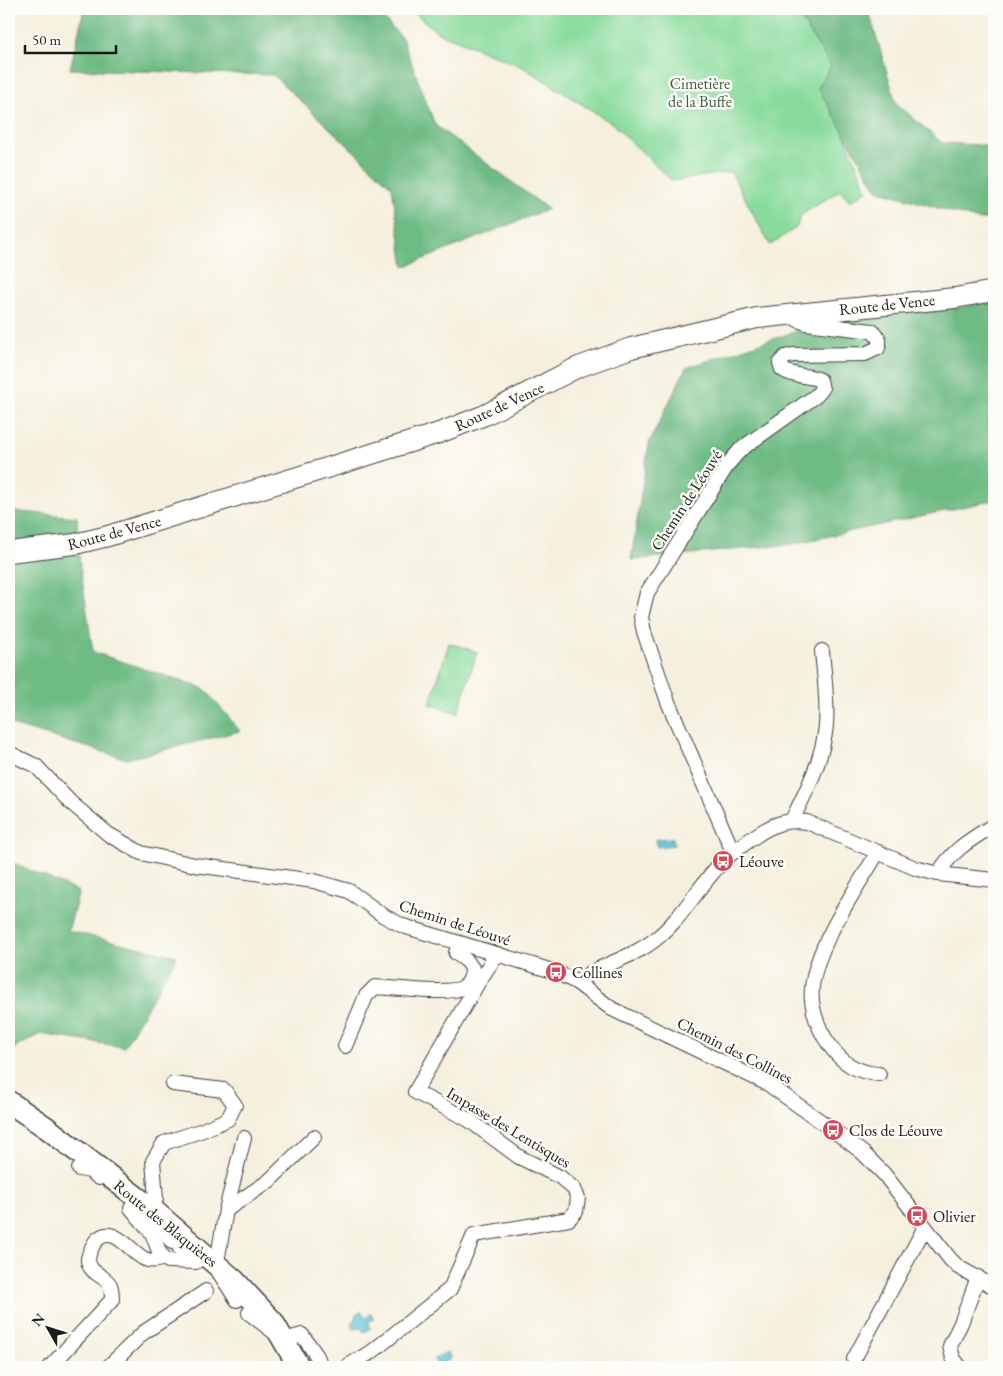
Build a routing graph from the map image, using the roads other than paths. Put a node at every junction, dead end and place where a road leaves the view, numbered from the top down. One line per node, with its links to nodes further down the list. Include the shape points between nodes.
1 (994, 291): 2 (main road, Route de Vence, via 955,298)
2 (793, 314): 3 (main road, Route de Vence, via 757,318 631,348 576,368 485,415 439,433 108,536 75,544); 8 (street, Chemin de Léouvé, via 806,322 872,331 880,341 878,348 865,354 785,357 780,363 782,369 820,380 822,389 741,449 728,464 647,593 641,617 668,702)
3 (9, 552)
4 (822, 651): 6 (street, via 826,726 820,757)
5 (9, 753): 12 (street, Chemin de Léouvé, via 36,766 70,802 108,834 141,853 195,865 314,881 349,891 403,926)
6 (792, 820): 8 (street, via 776,824); 9 (street, via 807,822)
7 (994, 825): 10 (street, via 961,845)
8 (733, 852): 14 (street, via 657,938)
9 (878, 852): 10 (street); 16 (street, via 820,955 812,1000 824,1038 835,1053 852,1067 868,1074)
10 (938, 874): 11 (street)
11 (994, 880)
12 (459, 944): 13 (street, Chemin de Léouvé); 15 (street, via 456,953 472,968 468,983 462,988 443,991 375,987 366,996)
13 (496, 954): 14 (street, Chemin de Léouvé, via 556,972); 39 (street, Impasse des Lentisques, via 415,1092 469,1120 519,1157 560,1176 574,1189 578,1198 576,1211 569,1220 474,1234 450,1289)
14 (576, 982): 25 (street, Chemin des Collines, via 612,1009 768,1084 798,1104 863,1153 884,1174)
15 (345, 1046)
16 (879, 1074)
17 (173, 1084): 23 (street, via 224,1090 235,1105 228,1119 164,1143 153,1161 156,1199)
18 (9, 1102): 23 (main road, Route des Blaquières)
19 (9, 1116): 22 (main road, Route des Blaquières)
20 (314, 1137): 24 (street, via 269,1181)
21 (244, 1138): 24 (street)
22 (80, 1169): 23 (street, via 90,1171 141,1210); 26 (main road, Route des Blaquières)
23 (152, 1209): 26 (main road, Route des Blaquières); 26 (street, via 152,1216)
24 (226, 1210): 26 (street)
25 (925, 1227): 27 (street, Chemin des Collines, via 958,1267); 32 (street)
26 (186, 1255): 30 (main road, Route des Blaquières); 31 (main road, Route des Blaquières, via 259,1306); 33 (street, via 144,1259 117,1236 105,1236 96,1241 88,1260 91,1269 109,1283 112,1300)
27 (978, 1277): 28 (street, Chemin des Collines); 40 (street, via 950,1346)
28 (994, 1287)
29 (206, 1291): 34 (street, via 143,1333)
30 (243, 1307): 31 (street); 35 (main road, Route des Blaquières, via 267,1335)
31 (284, 1340): 36 (street, via 284,1350); 37 (main road, Route des Blaquières); 38 (street, via 302,1335)
32 (854, 1359)
33 (50, 1367)
34 (108, 1367)
35 (284, 1367)
36 (291, 1367)
37 (299, 1367)
38 (322, 1367)
39 (346, 1367)
40 (960, 1367)

